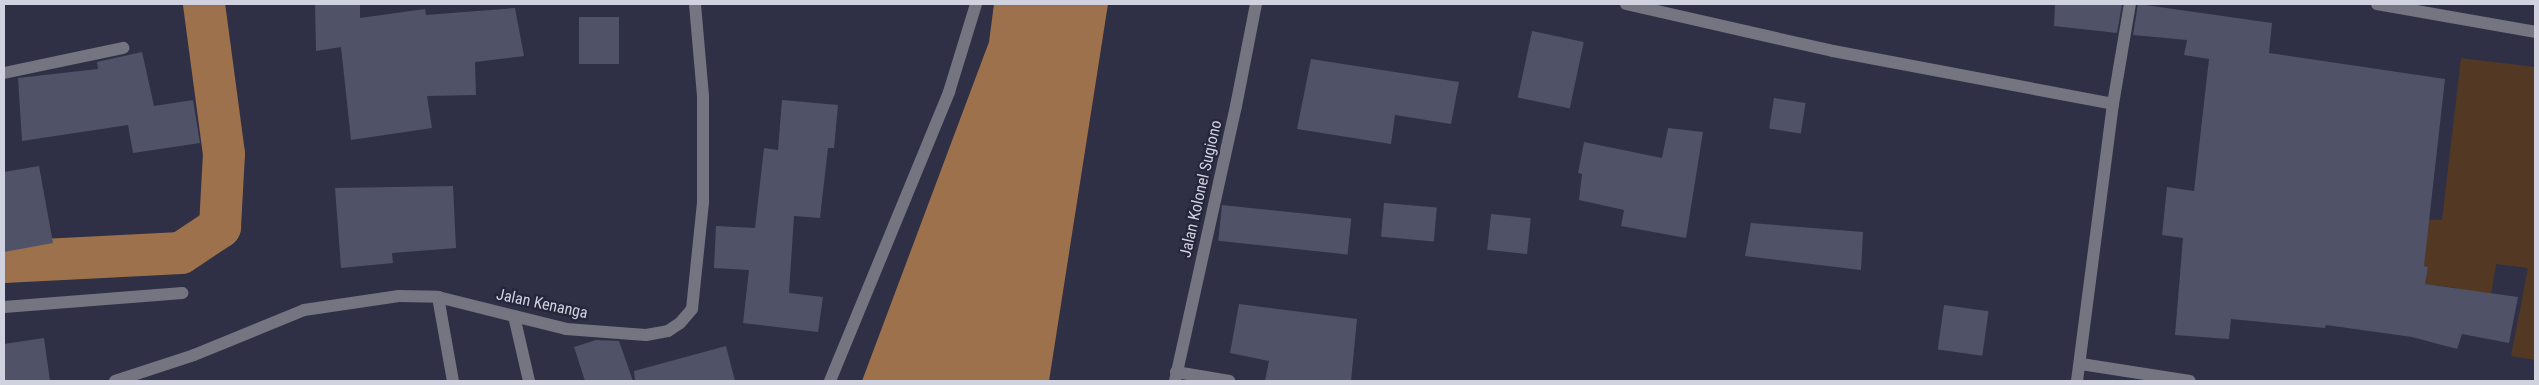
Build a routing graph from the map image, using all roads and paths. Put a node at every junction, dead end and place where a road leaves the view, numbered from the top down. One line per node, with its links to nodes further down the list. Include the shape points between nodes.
1 (696, 4): 14 (street, Jalan Kenanga, via 703,96 703,202 692,309 668,331 646,335 566,329)
2 (976, 4): 20 (street, via 949,92)
3 (1256, 4): 16 (street, Jalan Kolonel Sugiono)
4 (1626, 4): 10 (street, via 1833,51)
5 (2130, 4): 10 (street)
6 (2377, 4): 7 (street)
7 (2535, 32)
8 (123, 48): 9 (street)
9 (4, 73)
10 (2113, 104): 15 (street)
11 (182, 292): 13 (street)
12 (438, 297): 14 (street, Jalan Kenanga); 17 (street, Jalan Kenanga, via 399,296 304,310 194,354); 18 (street)
13 (4, 307)
14 (514, 316): 19 (street)
15 (2081, 364): 22 (street); 23 (street)
16 (1175, 377): 21 (street)
17 (115, 381)
18 (453, 381)
19 (529, 381)
20 (830, 381)
21 (1229, 381)
22 (2077, 381)
23 (2190, 381)

